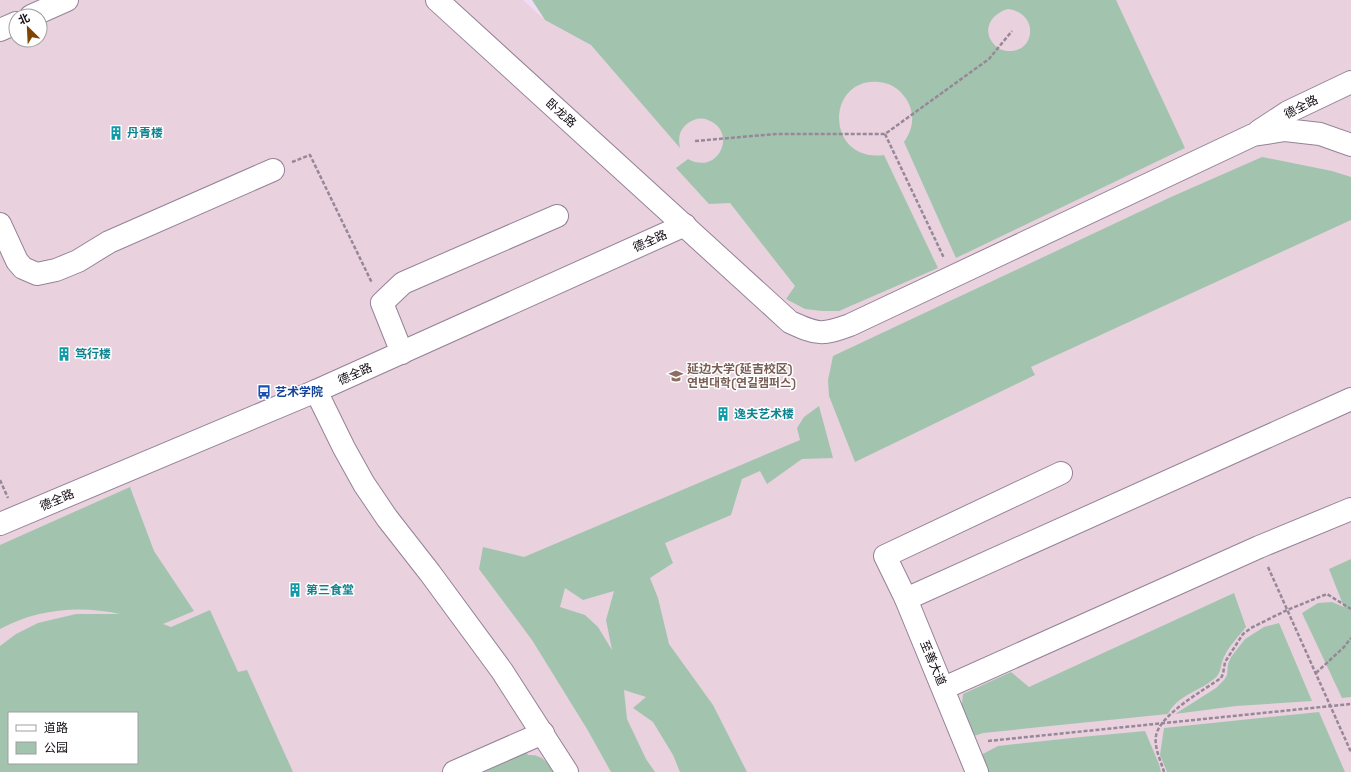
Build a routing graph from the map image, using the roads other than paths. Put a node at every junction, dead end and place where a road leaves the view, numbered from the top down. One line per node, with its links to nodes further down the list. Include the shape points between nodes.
1 (67, 0): 3 (lane)
2 (437, 0): 10 (lane, 卧龙路)
3 (48, 8)
4 (1351, 82): 5 (lane, 德全路, via 1288,112)
5 (1253, 135): 6 (lane, via 1285,130 1320,134); 10 (lane, 卧龙路, via 831,332 818,333 790,322)
6 (1351, 145)
7 (273, 170): 9 (lane, via 109,242 78,261 50,272 36,274 23,268 17,261)
8 (558, 216): 11 (lane, via 403,283 382,303)
9 (0, 224)
10 (685, 225): 11 (lane, 德全路)
11 (402, 353): 12 (lane, 德全路)
12 (316, 391): 16 (lane, 德全路); 19 (lane, via 364,484 502,671)
13 (1351, 399): 17 (lane)
14 (1061, 473): 17 (lane, 至善大道, via 885,556)
15 (1351, 509): 18 (lane, via 1259,547)
16 (0, 524)
17 (906, 599): 18 (lane, 至善大道)
18 (944, 688): 22 (lane, 至善大道)
19 (544, 733): 20 (lane); 21 (lane)
20 (454, 772)
21 (568, 772)
22 (977, 772)

